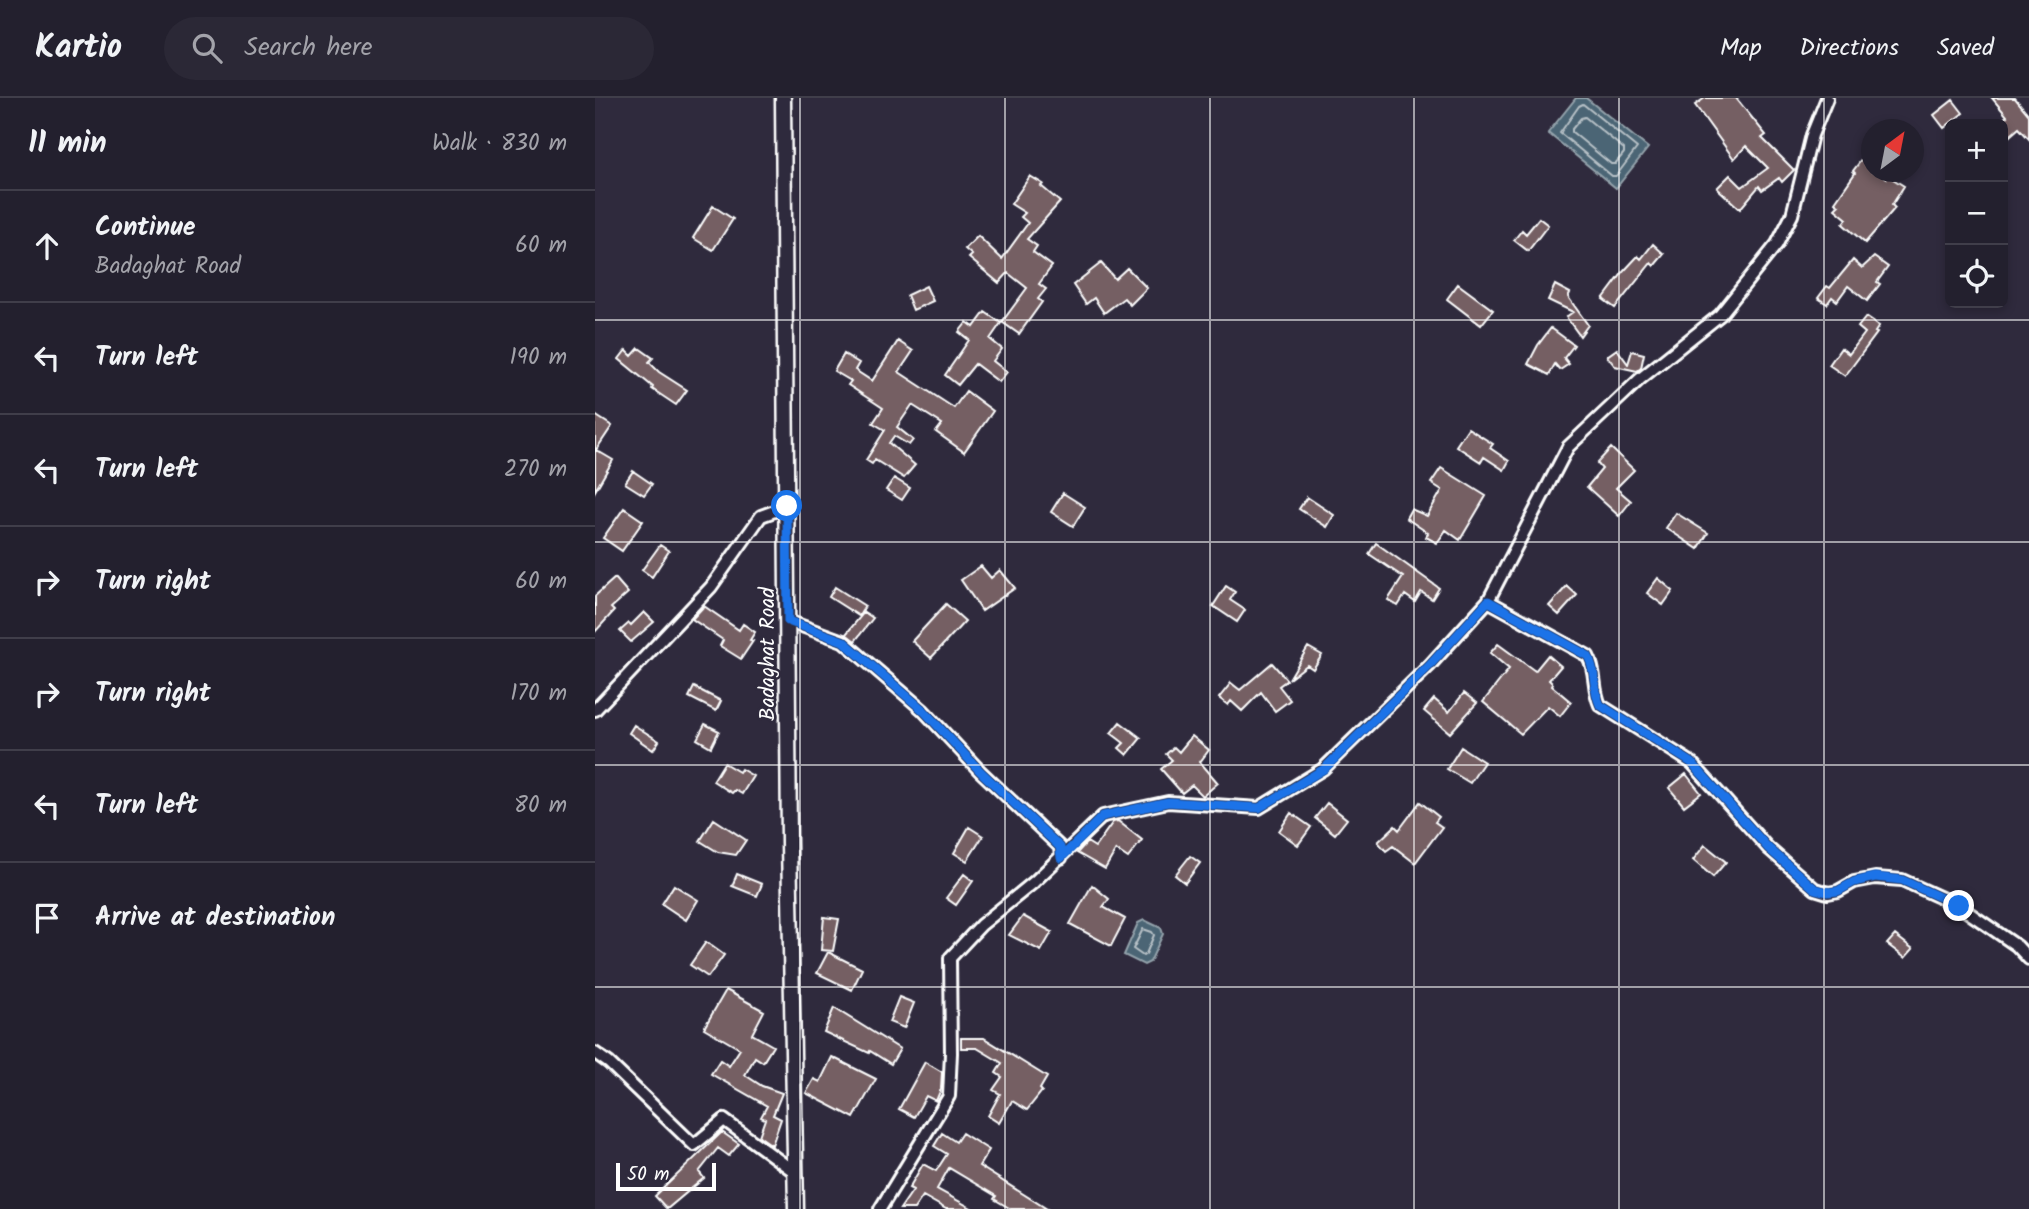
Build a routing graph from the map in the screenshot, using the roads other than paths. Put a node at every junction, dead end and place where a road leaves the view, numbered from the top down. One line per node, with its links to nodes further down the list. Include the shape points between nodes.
1 (783, 98): 3 (main road, Badaghat Road)
2 (1827, 98): 4 (street, via 1812,135 1792,215 1777,244 1720,315 1640,379 1568,447)
3 (787, 506): 5 (main road, Badaghat Road); 6 (street, via 761,516 711,587)
4 (1488, 601): 7 (street, via 1324,769 1259,808 1168,802 1103,816); 8 (street, via 1588,656 1600,705 1692,763 1768,848 1815,889 1838,891 1875,877 1902,880 1959,906)
5 (788, 621): 7 (street, via 843,641 923,710 1060,847); 10 (main road, Badaghat Road)
6 (595, 710)
7 (1061, 858): 12 (street, via 981,925 950,958 949,1096)
8 (2029, 959)
9 (595, 1053): 10 (street, via 694,1145 724,1120)
10 (796, 1173): 11 (main road, Badaghat Road)
11 (796, 1209)
12 (880, 1209)

